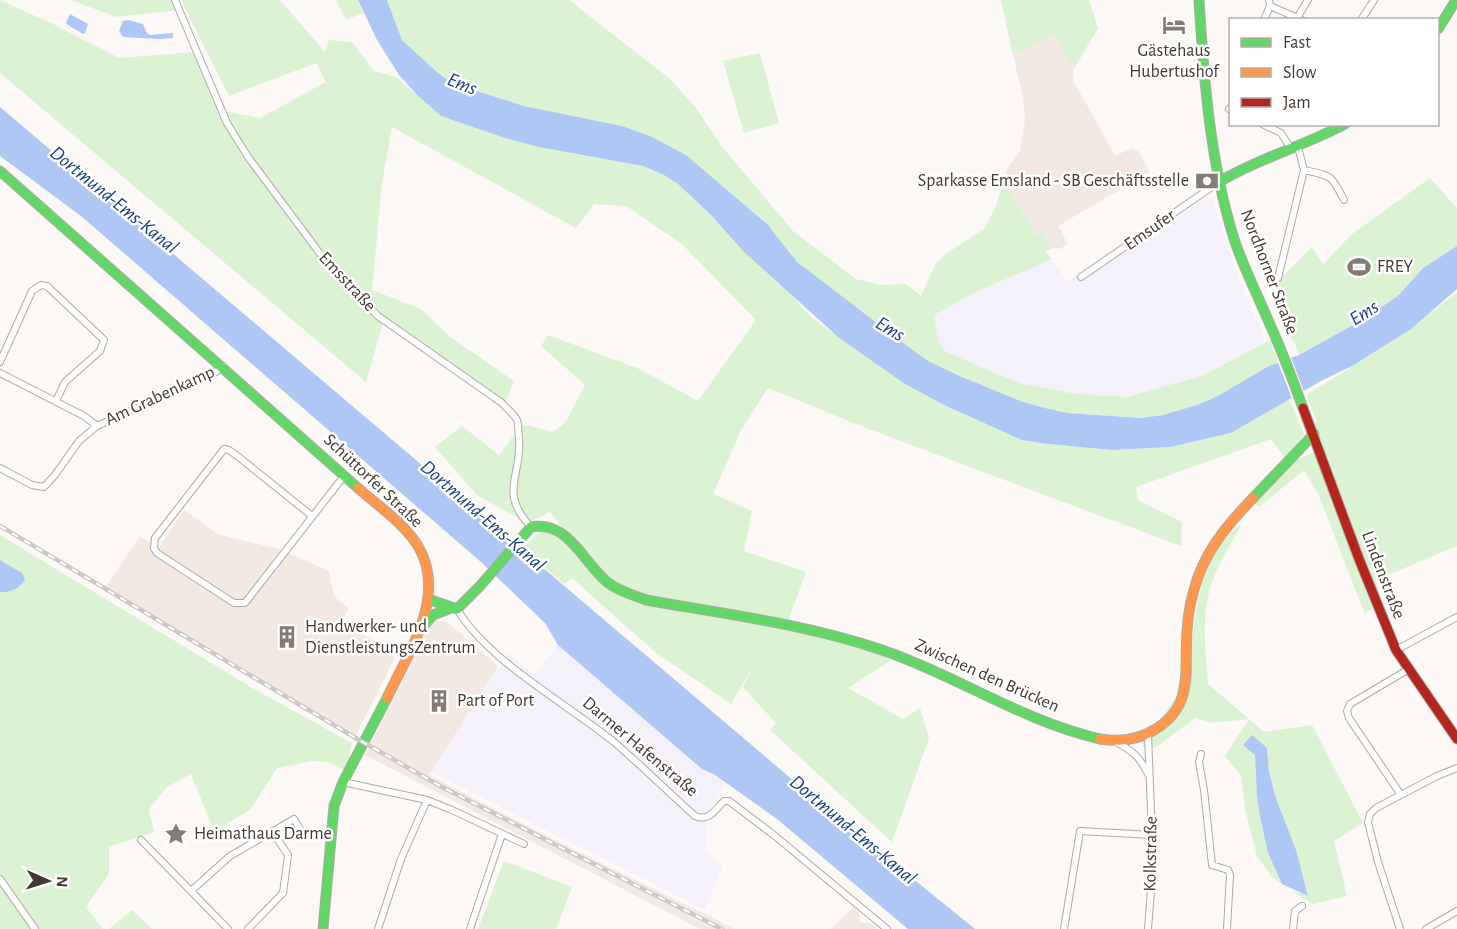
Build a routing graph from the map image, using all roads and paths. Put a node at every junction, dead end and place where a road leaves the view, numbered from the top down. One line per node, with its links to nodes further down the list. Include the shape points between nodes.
1 (175, 0): 31 (street, Emsstraße, via 227,123 336,275 378,316 502,403 518,421 520,448 513,498)
2 (1199, 0): 17 (main road, Nordhorner Straße, via 1210,133)
3 (1308, 0): 9 (street)
4 (1374, 0): 10 (street)
5 (1456, 0): 11 (main road)
6 (1269, 3): 7 (street); 8 (street)
7 (1265, 18)
8 (1297, 18)
9 (1299, 18)
10 (1362, 18)
11 (1439, 26)
12 (1266, 126): 14 (street)
13 (1341, 126): 14 (main road)
14 (1295, 148): 15 (street); 17 (main road, via 1238,170)
15 (1304, 170): 18 (street, via 1329,176); 20 (street)
16 (0, 171): 22 (main road, Schüttorfer Straße)
17 (1219, 182): 19 (street, Emsufer); 25 (main road, Nordhorner Straße, via 1248,274)
18 (1344, 200)
19 (1081, 277)
20 (1278, 278)
21 (0, 362): 24 (street, via 32,291 40,285 47,286 104,340 100,351 65,382)
22 (223, 366): 26 (street, Am Grabenkamp); 29 (main road, Schüttorfer Straße)
23 (0, 373): 24 (street, Am Grabenkamp)
24 (56, 401): 26 (street, Am Grabenkamp)
25 (1304, 410): 27 (main road, Lindenstraße)
26 (97, 426): 28 (street, Am Grabenkamp, via 79,441 44,487)
27 (1314, 434): 36 (main road, Lindenstraße); 38 (main road, Zwischen den Brücken, via 1214,542 1191,602 1186,688 1179,705)
28 (0, 468)
29 (344, 476): 30 (street); 32 (main road, Schüttorfer Straße, via 402,526 418,546 425,564)
30 (312, 516): 30 (street, via 242,604 234,603 154,548 155,538 224,449)
31 (528, 530): 33 (main road, via 480,586); 40 (main road, Zwischen den Brücken, via 541,524 554,527 597,573 630,595 806,628 882,650 1040,720)
32 (428, 599): 33 (main road); 35 (main road, Schüttorfer Straße)
33 (454, 609): 35 (main road, via 433,615); 63 (street, Darmer Hafenstraße, via 496,654 614,742 695,816 707,818 724,801 729,801)
34 (1457, 617): 36 (street)
35 (420, 629): 44 (main road, Schüttorfer Straße)
36 (1396, 650): 37 (main road, Lindenstraße)
37 (1409, 669): 39 (main road, Lindenstraße); 45 (street, via 1350,704 1347,711)
38 (1148, 734): 40 (main road, Zwischen den Brücken); 43 (street, Kolkstraße)
39 (1457, 739)
40 (1113, 741): 43 (street, Kolkstraße, via 1135,752)
41 (1201, 754): 66 (street, via 1198,762 1212,866 1228,870 1230,875)
42 (1457, 768): 45 (street)
43 (1150, 779): 50 (street, Kolkstraße)
44 (343, 782): 46 (street); 60 (main road, Schüttorfer Straße, via 332,818)
45 (1401, 795): 68 (street, via 1376,808 1368,822)
46 (427, 800): 49 (street); 61 (street, via 401,859)
47 (272, 831): 48 (street, via 294,819); 54 (street, via 230,856); 59 (street, via 288,855 282,893)
48 (302, 832)
49 (502, 834): 52 (street); 62 (street)
50 (1152, 835): 64 (street, via 1080,831); 65 (street, Kolkstraße)
51 (141, 840): 54 (street)
52 (524, 844)
53 (0, 879): 57 (street)
54 (191, 891): 58 (street)
55 (1302, 906): 67 (street, via 1295,911)
56 (1457, 911): 69 (street)
57 (35, 929)
58 (228, 929)
59 (248, 929)
60 (323, 929)
61 (378, 929)
62 (470, 929)
63 (887, 929)
64 (1064, 929)
65 (1148, 929)
66 (1227, 929)
67 (1293, 929)
68 (1400, 929)
69 (1426, 929)

